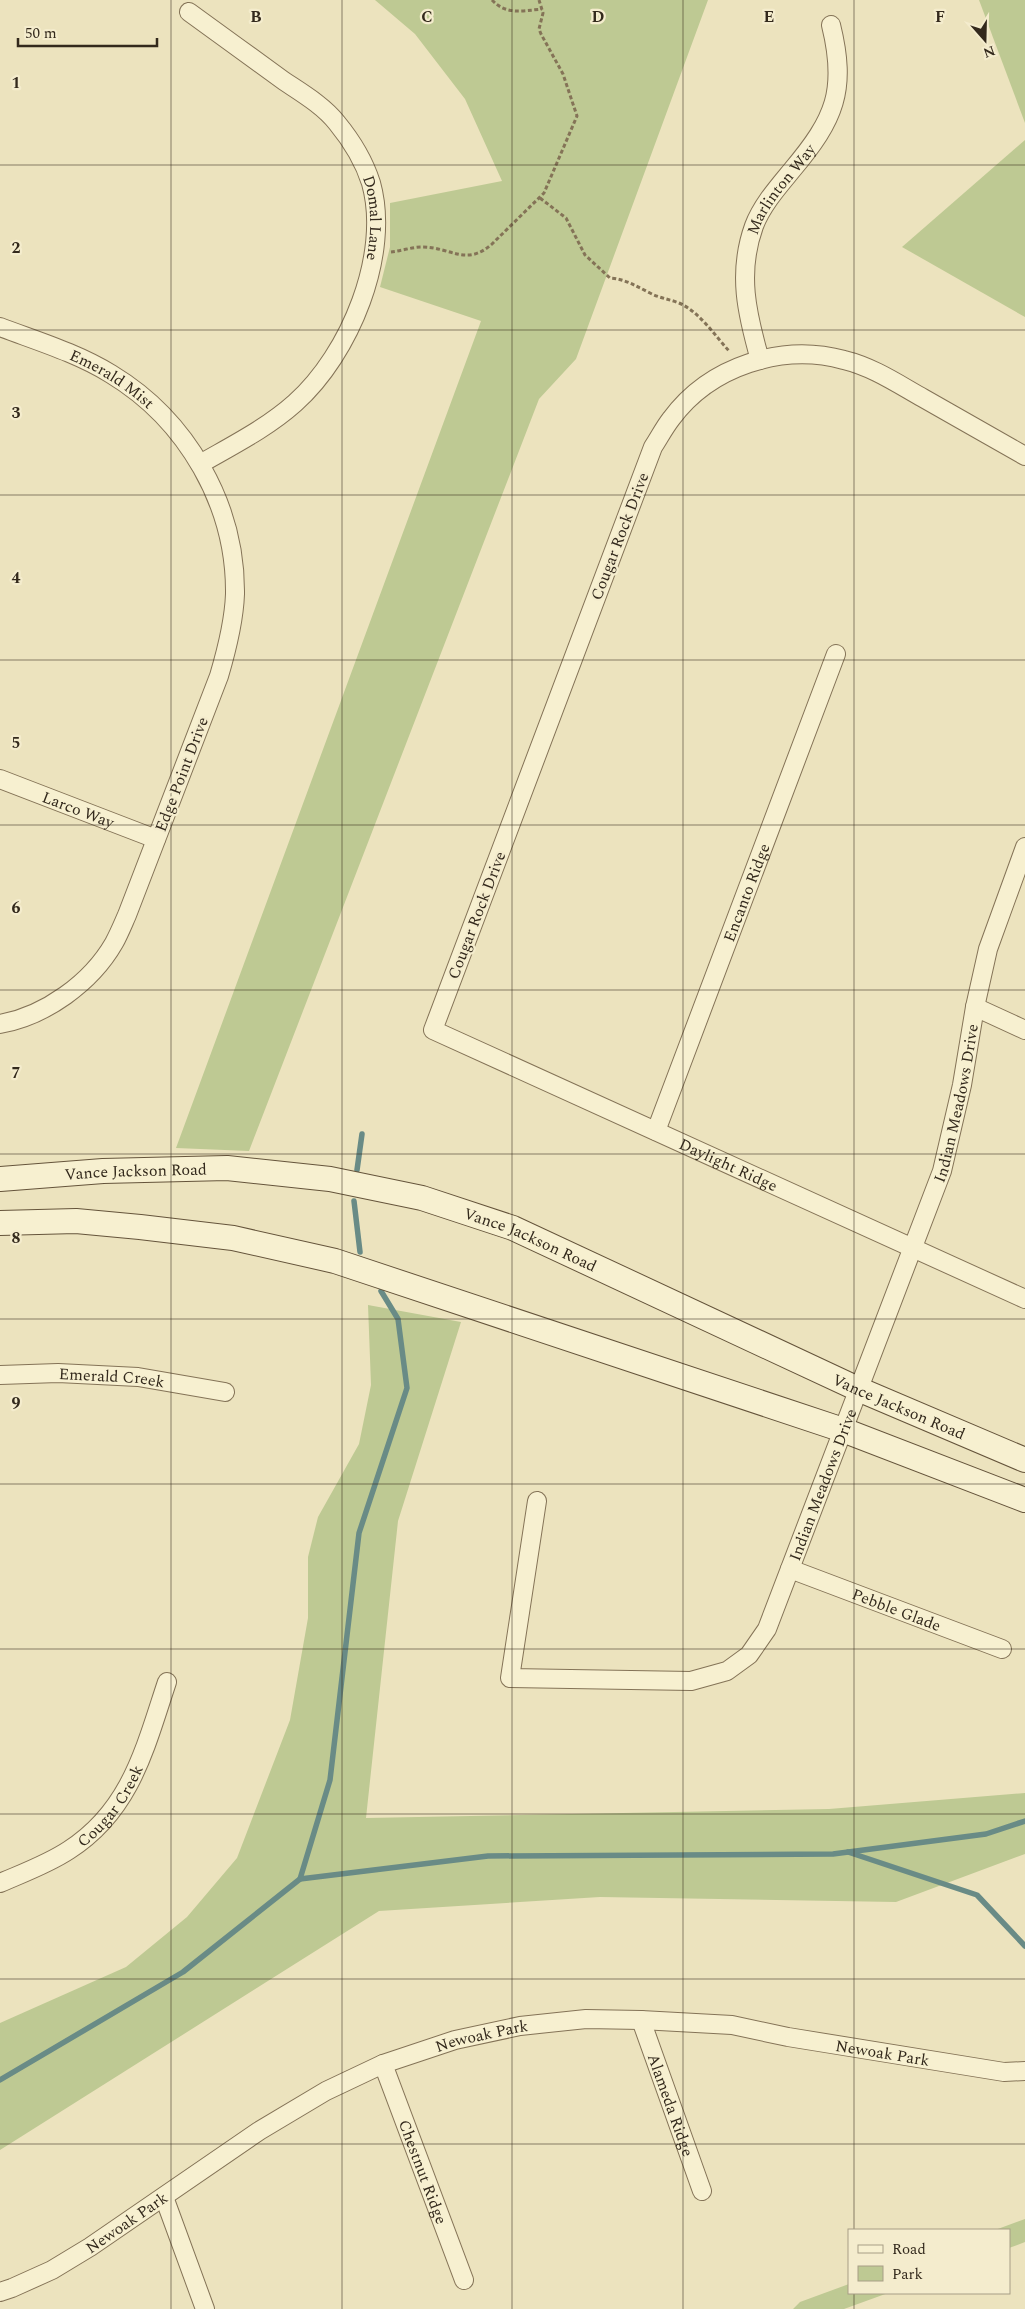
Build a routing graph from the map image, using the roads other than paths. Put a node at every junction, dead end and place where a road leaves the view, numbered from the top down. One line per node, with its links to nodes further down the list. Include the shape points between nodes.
1 (189, 12): 6 (street, Domal Lane, via 315,103 336,122 359,155 370,182 376,218 373,255 362,297 347,335 326,366 296,402 259,430)
2 (831, 25): 4 (street, Marlinton Way, via 838,53 834,105 816,141 773,193 755,226 746,260 744,288)
3 (0, 327): 6 (street, Emerald Mist, via 67,352 110,374 144,397 173,425)
4 (760, 360): 5 (street, Cougar Rock Drive, via 809,354 844,360 877,372); 13 (street, Cougar Rock Drive, via 742,366 696,392 652,447)
5 (1025, 456)
6 (200, 464): 9 (street, Edge Point Drive, via 222,508 231,545 234,594 230,638 219,676)
7 (836, 654): 15 (street, Encanto Ridge)
8 (0, 779): 9 (street, Larco Way)
9 (156, 839): 12 (street, Edge Point Drive, via 128,915 114,944 92,972 50,1004 16,1021)
10 (1025, 847): 11 (street, Indian Meadows Drive, via 988,949)
11 (975, 1007): 14 (street); 18 (street, Indian Meadows Drive, via 946,1154)
12 (0, 1024)
13 (433, 1030): 15 (street, Daylight Ridge)
14 (1025, 1030)
15 (656, 1131): 18 (street, Daylight Ridge)
16 (0, 1179): 21 (main road, Vance Jackson Road, via 103,1171 227,1168 330,1179 422,1198 513,1228)
17 (0, 1223): 23 (main road, via 76,1221 140,1227 232,1238 335,1261)
18 (912, 1248): 19 (street, Daylight Ridge); 21 (street, Indian Meadows Drive)
19 (1025, 1299)
20 (0, 1376): 22 (street, Emerald Creek, via 58,1373 138,1377)
21 (858, 1389): 23 (street, Indian Meadows Drive); 24 (main road, Vance Jackson Road)
22 (225, 1392)
23 (843, 1430): 25 (main road); 27 (street, Indian Meadows Drive)
24 (1025, 1460)
25 (1025, 1500)
26 (537, 1501): 27 (street, Indian Meadows Drive, via 510,1678 691,1681 727,1671 749,1655 767,1629)
27 (790, 1569): 28 (street, Pebble Glade)
28 (1002, 1649)
29 (167, 1682): 30 (street, Cougar Creek, via 139,1766 118,1804 95,1830 67,1852)
30 (0, 1883)
31 (642, 2020): 32 (street, Newoak Park, via 586,2019 520,2026 455,2040); 33 (street, Newoak Park, via 732,2025 994,2071); 34 (street, Alameda Ridge)
32 (383, 2064): 35 (street, Newoak Park, via 326,2091 259,2131); 36 (street, Chestnut Ridge)
33 (1025, 2071)
34 (702, 2190)
35 (164, 2197): 37 (street, Newoak Park, via 52,2270); 38 (street)
36 (464, 2280)
37 (0, 2292)
38 (205, 2309)

